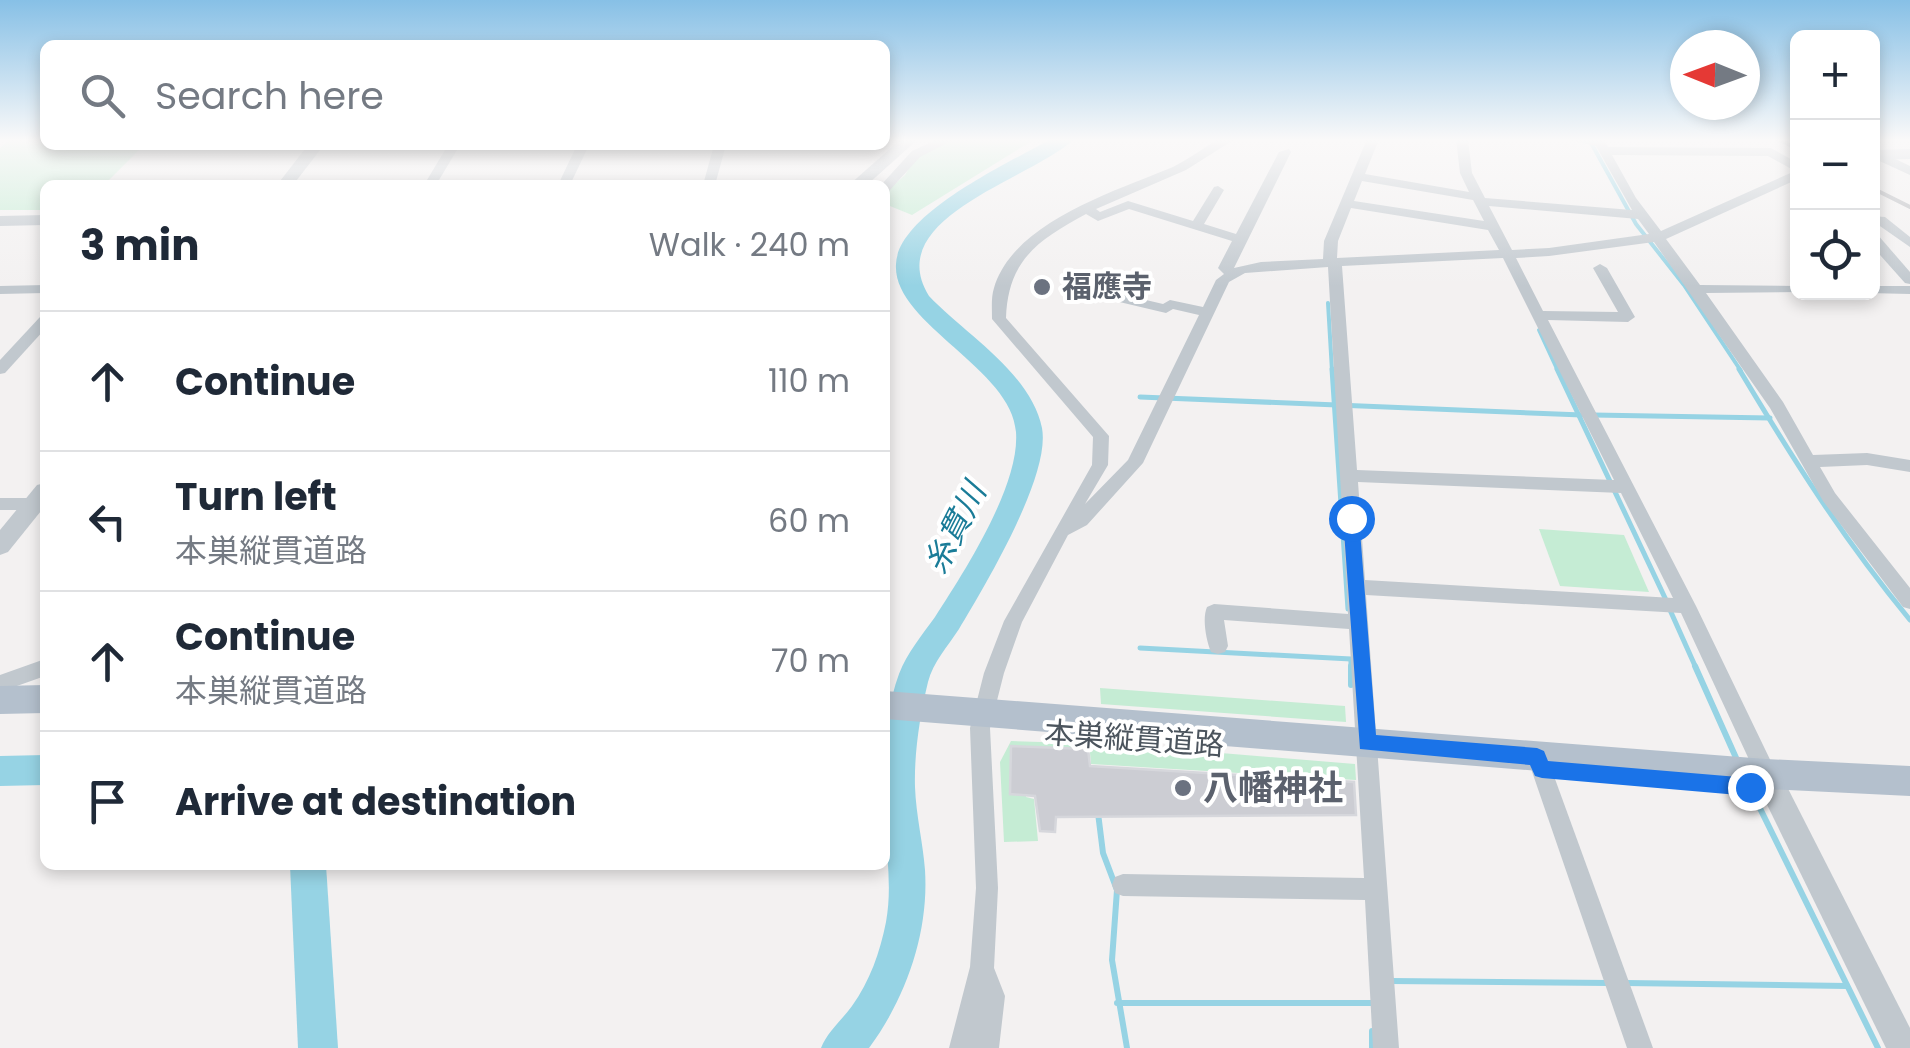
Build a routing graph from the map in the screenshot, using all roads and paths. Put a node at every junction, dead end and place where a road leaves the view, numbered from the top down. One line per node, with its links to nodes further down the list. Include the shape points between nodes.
1 (1133, 188): 11 (street)
2 (1267, 188): 19 (street)
3 (1356, 188): 10 (street)
4 (1420, 188): 9 (street)
5 (1474, 188): 9 (street)
6 (1626, 188): 12 (street)
7 (1763, 188): 18 (street)
8 (1218, 190): 16 (street)
9 (1480, 199): 12 (street); 17 (street)
10 (1348, 204): 17 (street); 24 (street, via 1331,241)
11 (1088, 208): 16 (street, via 1098,216 1128,205); 46 (street, via 1036,241 996,296 999,320 1013,340 1101,436 1100,464)
12 (1641, 214): 18 (street)
13 (40, 220): 15 (street)
14 (1880, 220): 21 (street)
15 (0, 221)
16 (1196, 226): 19 (street)
17 (1495, 227): 22 (street)
18 (1659, 238): 22 (street); 30 (street)
19 (1240, 239): 26 (street, via 1225,268)
20 (1880, 246): 27 (street)
21 (1910, 246): 23 (street)
22 (1508, 254): 24 (street); 36 (street)
23 (1910, 260)
24 (1333, 262): 26 (street); 41 (street)
25 (1600, 268): 36 (street, via 1628,317)
26 (1232, 273): 35 (street)
27 (1910, 280)
28 (1078, 288): 35 (street)
29 (40, 289): 31 (street)
30 (1696, 289): 32 (street); 39 (street)
31 (0, 290)
32 (1790, 290)
33 (1880, 290): 34 (street)
34 (1910, 290)
35 (1208, 312): 46 (street, via 1135,463 1081,520)
36 (1540, 315): 42 (street)
37 (40, 325): 38 (street)
38 (0, 369)
39 (1808, 461): 40 (street); 49 (street, via 1856,536)
40 (1910, 466)
41 (1348, 476): 42 (street); 48 (street)
42 (1627, 487): 50 (street)
43 (40, 499): 45 (street)
44 (40, 501): 47 (street)
45 (0, 504)
46 (1062, 530): 60 (street)
47 (0, 546)
48 (1356, 587): 50 (street); 51 (street)
49 (1910, 602)
50 (1687, 606): 64 (street)
51 (1358, 622): 52 (street, via 1214,612); 61 (street)
52 (1218, 646)
53 (40, 670): 54 (street)
54 (0, 685): 55 (main road)
55 (40, 687)
56 (40, 699): 57 (main road)
57 (0, 700)
58 (890, 705): 60 (main road)
59 (890, 720): 60 (main road)
60 (969, 720): 61 (main road, 本巣縦貫道路); 68 (street, via 987,888)
61 (1367, 749): 62 (main road, 本巣縦貫道路); 67 (street)
62 (1539, 763): 64 (main road, 本巣縦貫道路); 73 (street)
63 (1910, 781): 64 (main road, 本巣縦貫道路)
64 (1770, 782): 65 (main road, 本巣縦貫道路); 69 (street)
65 (1910, 796)
66 (1122, 885): 67 (street)
67 (1377, 889): 72 (street)
68 (982, 968): 70 (street); 71 (street, via 993,996)
69 (1905, 1047)
70 (962, 1048)
71 (986, 1048)
72 (1386, 1048)
73 (1640, 1048)

